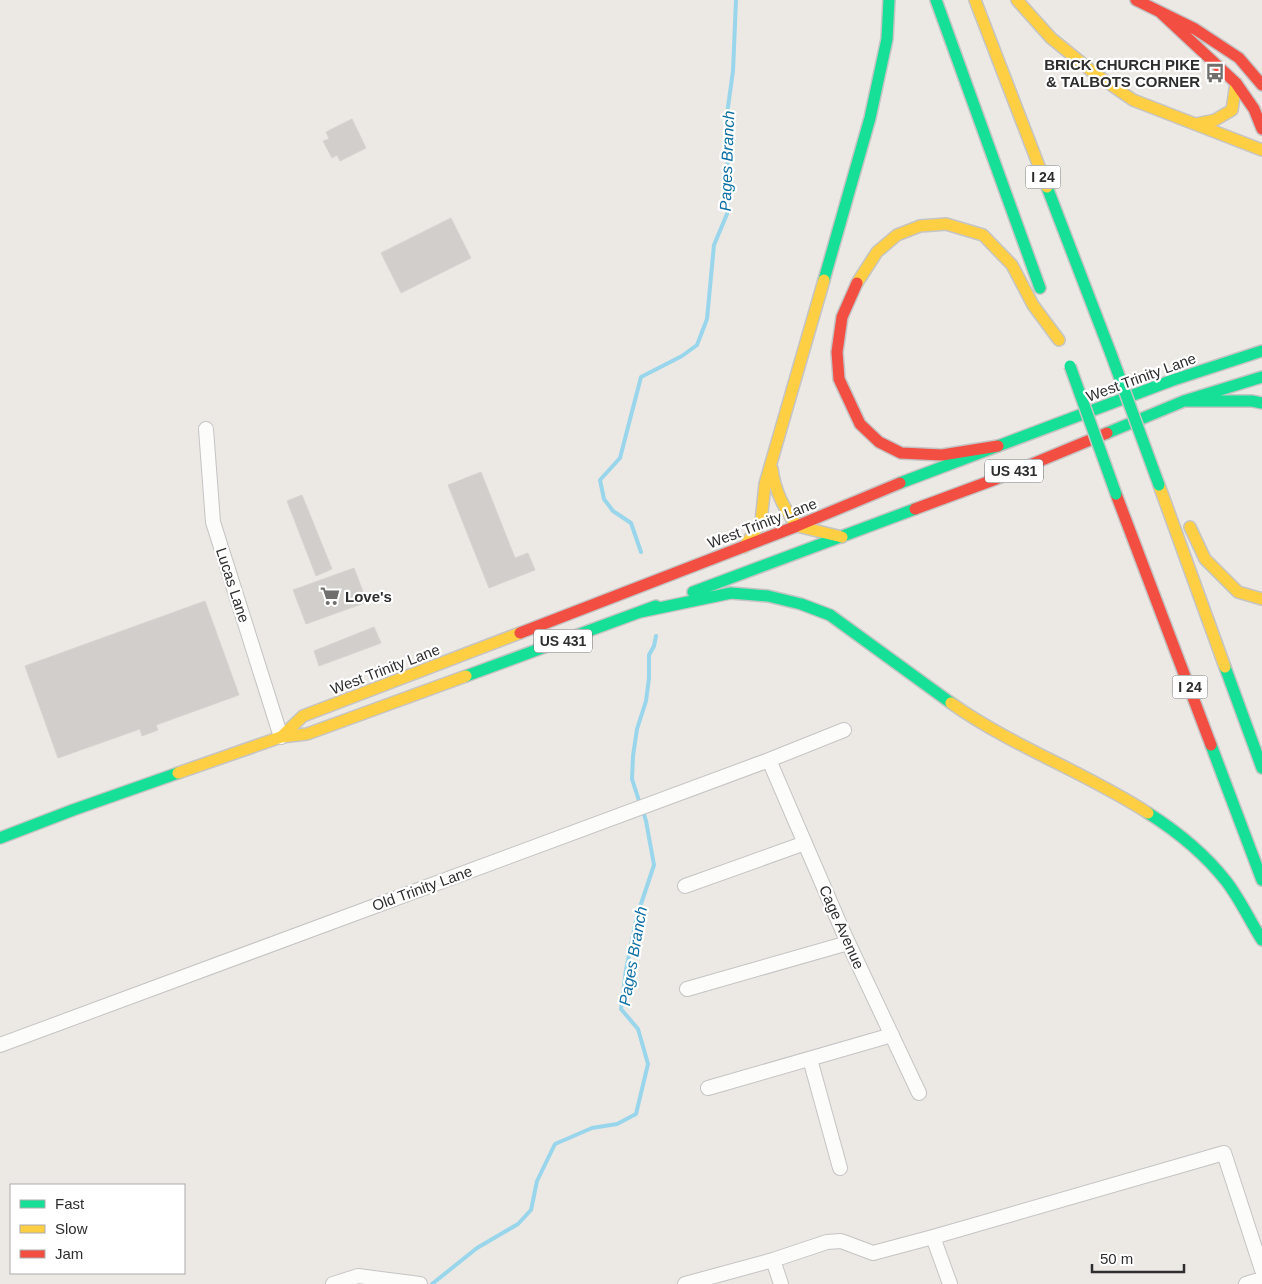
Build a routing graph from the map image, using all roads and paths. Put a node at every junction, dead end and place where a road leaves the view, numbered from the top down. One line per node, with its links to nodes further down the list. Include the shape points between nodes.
1 (889, 0): 19 (main road, via 886,39 870,118)
2 (936, 0): 13 (main road, I 24)
3 (975, 0): 20 (main road, I 24, bridge)
4 (1017, 0): 9 (main road, via 1051,38 1094,74 1134,100)
5 (1136, 0): 6 (main road)
6 (1161, 13): 7 (main road); 8 (main road, via 1195,29 1239,58)
7 (1236, 83): 9 (main road, via 1232,110 1209,123); 10 (main road, via 1254,109)
8 (1262, 85)
9 (1196, 124): 11 (main road)
10 (1262, 129)
11 (1262, 150)
12 (1262, 351): 18 (main road, West Trinity Lane / US 431, via 1173,380)
13 (1064, 353): 18 (main road, via 1012,265 983,235 946,224 920,226 897,235 877,252 859,279 842,317 838,352 840,379 860,424 879,442 901,453 942,455); 32 (main road, I 24, bridge)
14 (1262, 377): 15 (main road, West Trinity Lane / US 431)
15 (1184, 401): 16 (main road); 22 (main road, West Trinity Lane / US 431, via 996,478)
16 (1262, 403)
17 (206, 430): 27 (street, Lucas Lane, via 213,522)
18 (998, 446): 21 (main road, West Trinity Lane / US 431)
19 (772, 460): 21 (main road, via 778,500); 23 (main road, via 765,484 761,522)
20 (1159, 486): 24 (main road, via 1183,514 1205,558 1238,592); 29 (main road, I 24)
21 (797, 526): 22 (main road); 23 (main road, West Trinity Lane / US 431)
22 (842, 536): 25 (main road, West Trinity Lane / US 431)
23 (744, 546): 27 (main road, West Trinity Lane / US 431, via 303,716)
24 (1262, 599)
25 (640, 612): 27 (main road, West Trinity Lane / US 431, via 307,734); 34 (main road, via 731,594 768,596 830,614 974,720 1104,788 1175,830 1227,882)
26 (844, 730): 28 (street, Old Trinity Lane)
27 (282, 736): 30 (main road, West Trinity Lane / US 431)
28 (769, 760): 31 (street, Cage Avenue); 38 (street, Old Trinity Lane)
29 (1262, 768)
30 (0, 838)
31 (805, 843): 33 (street); 35 (street, Cage Avenue)
32 (1262, 880)
33 (685, 886)
34 (1262, 940)
35 (848, 943): 36 (street); 37 (street, Cage Avenue)
36 (687, 989)
37 (892, 1034): 39 (street); 41 (street, Cage Avenue)
38 (0, 1045)
39 (810, 1058): 40 (street); 42 (street)
40 (708, 1088)
41 (919, 1093)
42 (840, 1168)
43 (933, 1238): 44 (street, via 873,1253 841,1241 827,1242); 45 (street, via 1224,1153); 51 (street)
44 (774, 1260): 49 (street); 50 (street)
45 (1262, 1270)
46 (1262, 1280): 52 (street)
47 (418, 1283): 48 (street, via 358,1276)
48 (332, 1284)
49 (685, 1284)
50 (781, 1284)
51 (950, 1284)
52 (1246, 1284)

